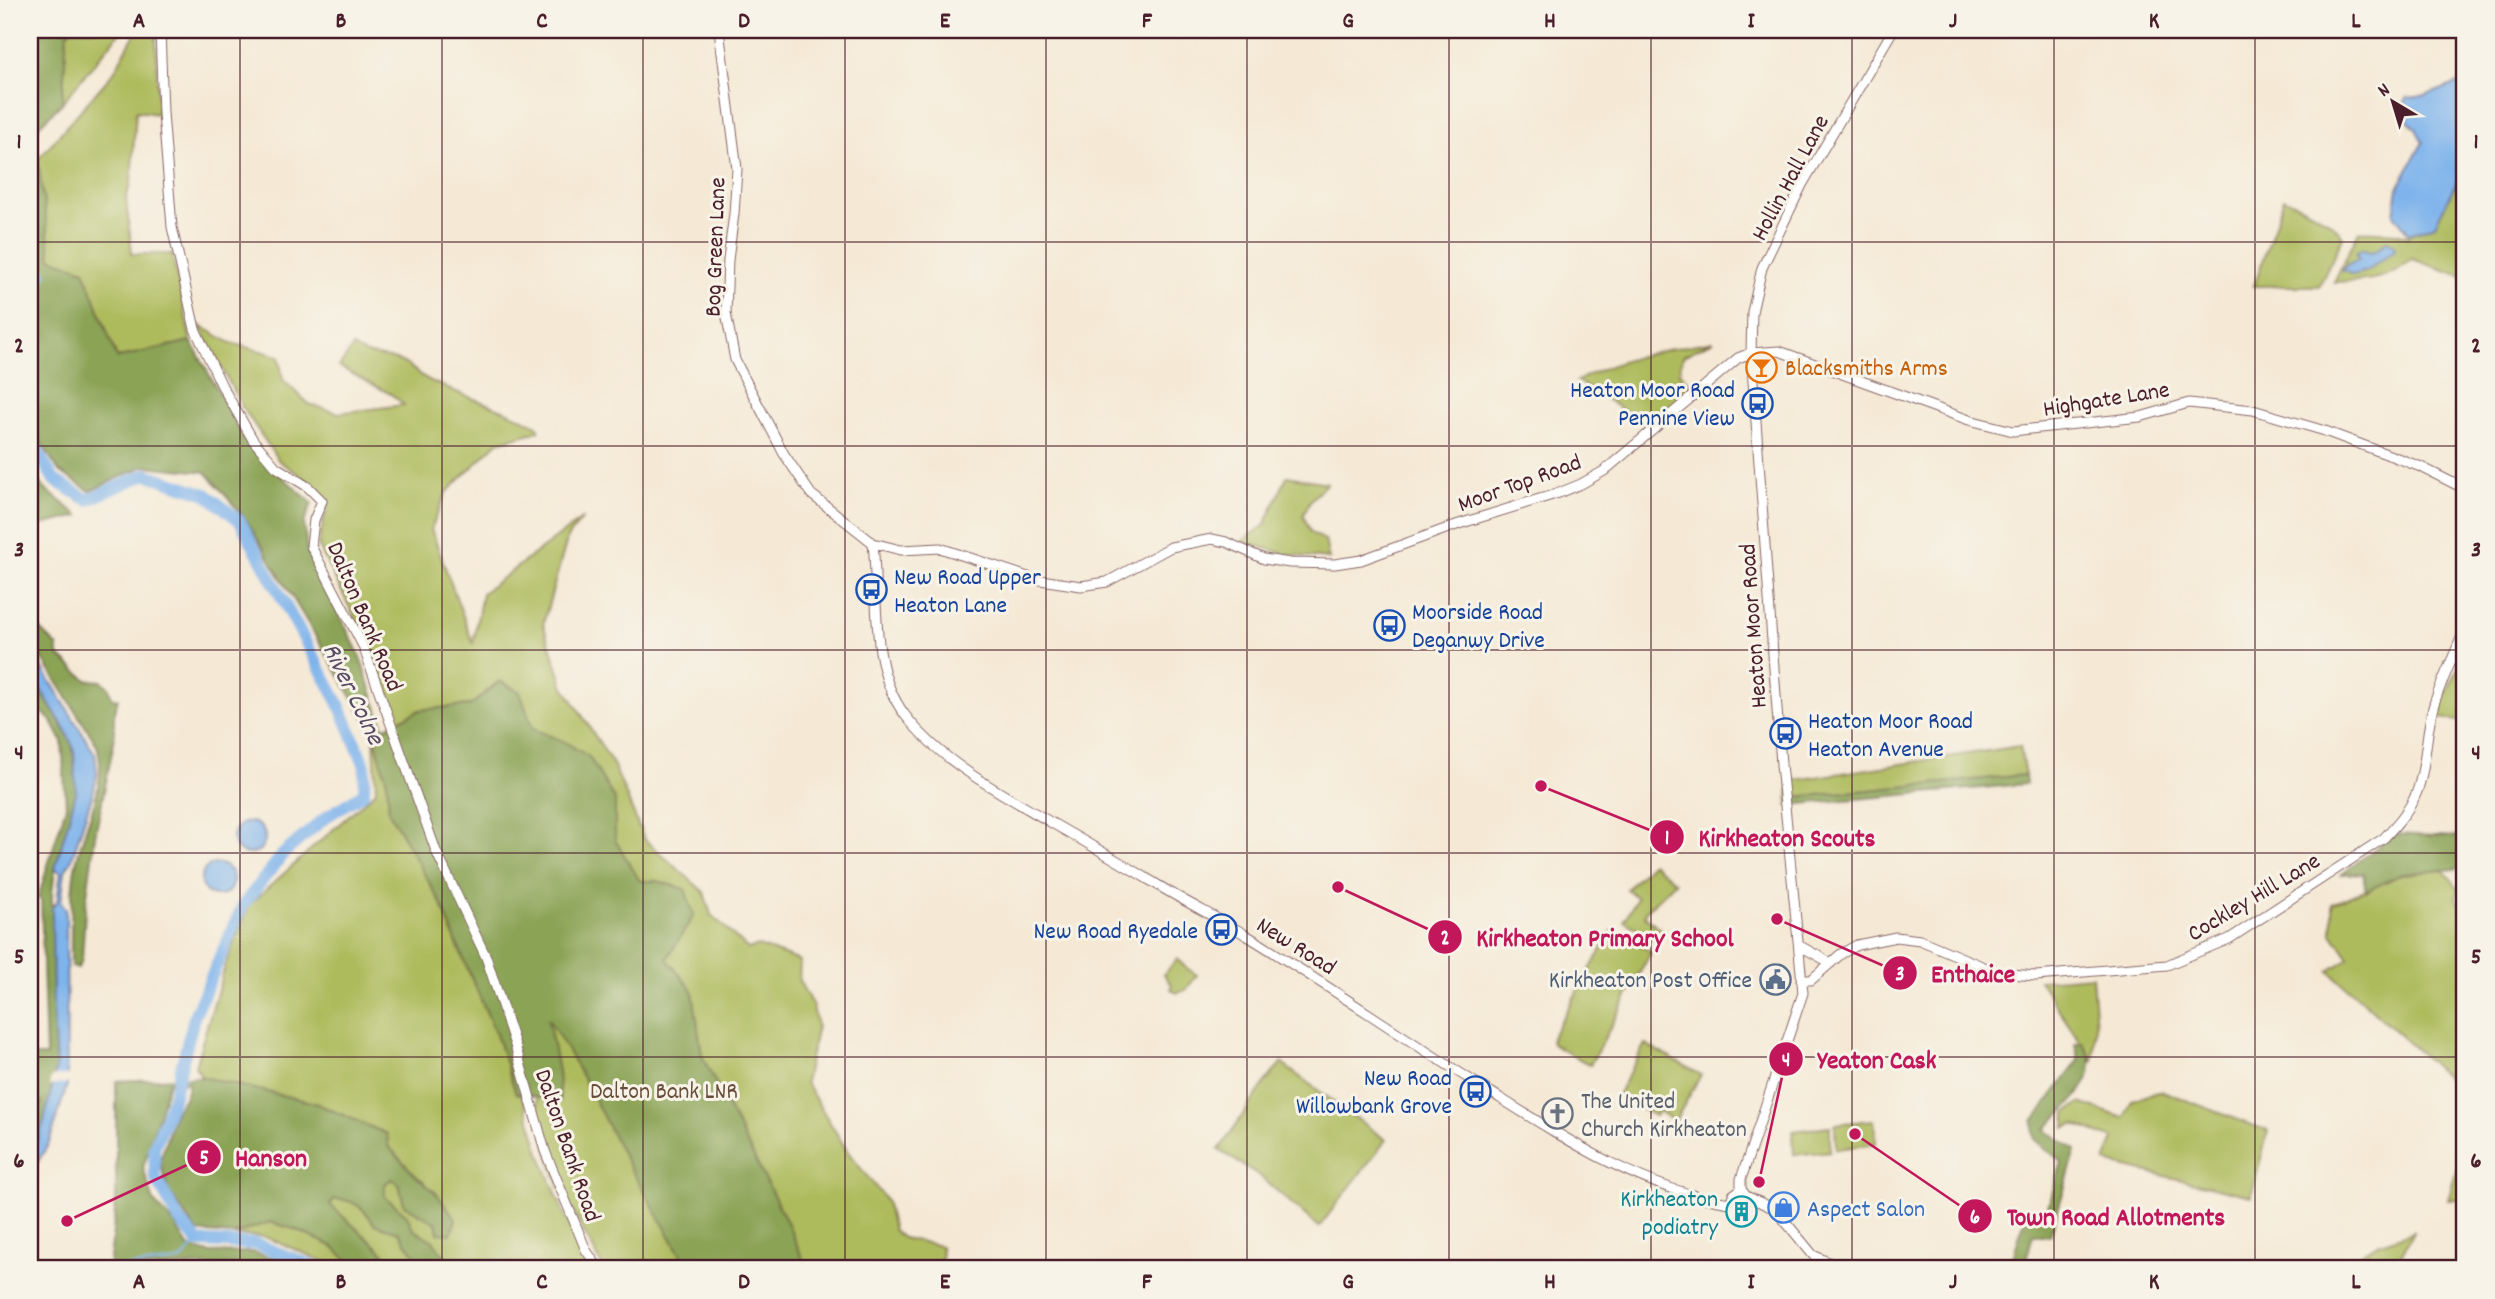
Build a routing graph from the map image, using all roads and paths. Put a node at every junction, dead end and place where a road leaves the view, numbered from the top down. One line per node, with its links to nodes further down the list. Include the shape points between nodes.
1 (160, 30): 12 (street, Dalton Bank Road, via 172,227 195,329 253,440 276,467 322,501 311,546 363,646 436,851 486,957 545,1151 586,1250)
2 (719, 30): 6 (street, Bog Green Lane, via 737,169 726,313 735,360 807,488)
3 (1893, 30): 4 (street, Hollin Hall Lane, via 1802,185 1762,268 1752,312)
4 (1751, 353): 5 (street, Highgate Lane, via 1779,351 1969,420 2013,431 2140,417 2189,403 2253,410 2325,430); 6 (street, Moor Top Road, via 1738,358 1604,471 1581,484 1361,560 1290,563 1264,559 1212,539 1171,547 1107,582 1082,586 1034,579 940,548 901,550); 8 (street, Heaton Moor Road, via 1781,764)
5 (2465, 489)
6 (873, 543): 11 (street, New Road, via 883,672 904,714 959,765 1243,934 1542,1125 1639,1177 1707,1199 1730,1203)
7 (2465, 629): 9 (street, Cockley Hill Lane, via 2434,704 2416,794 2404,816 2384,838 2229,939 2167,965 2036,976 1998,973 1920,940 1896,937 1857,945)
8 (1800, 946): 9 (street); 10 (street, Heaton Moor Road)
9 (1831, 963): 10 (street, Cockley Hill Lane, via 1811,979)
10 (1801, 980): 11 (street, Heaton Moor Road, via 1798,1012)
11 (1741, 1189): 13 (street, via 1775,1209 1813,1255)
12 (599, 1269)
13 (1843, 1269)

